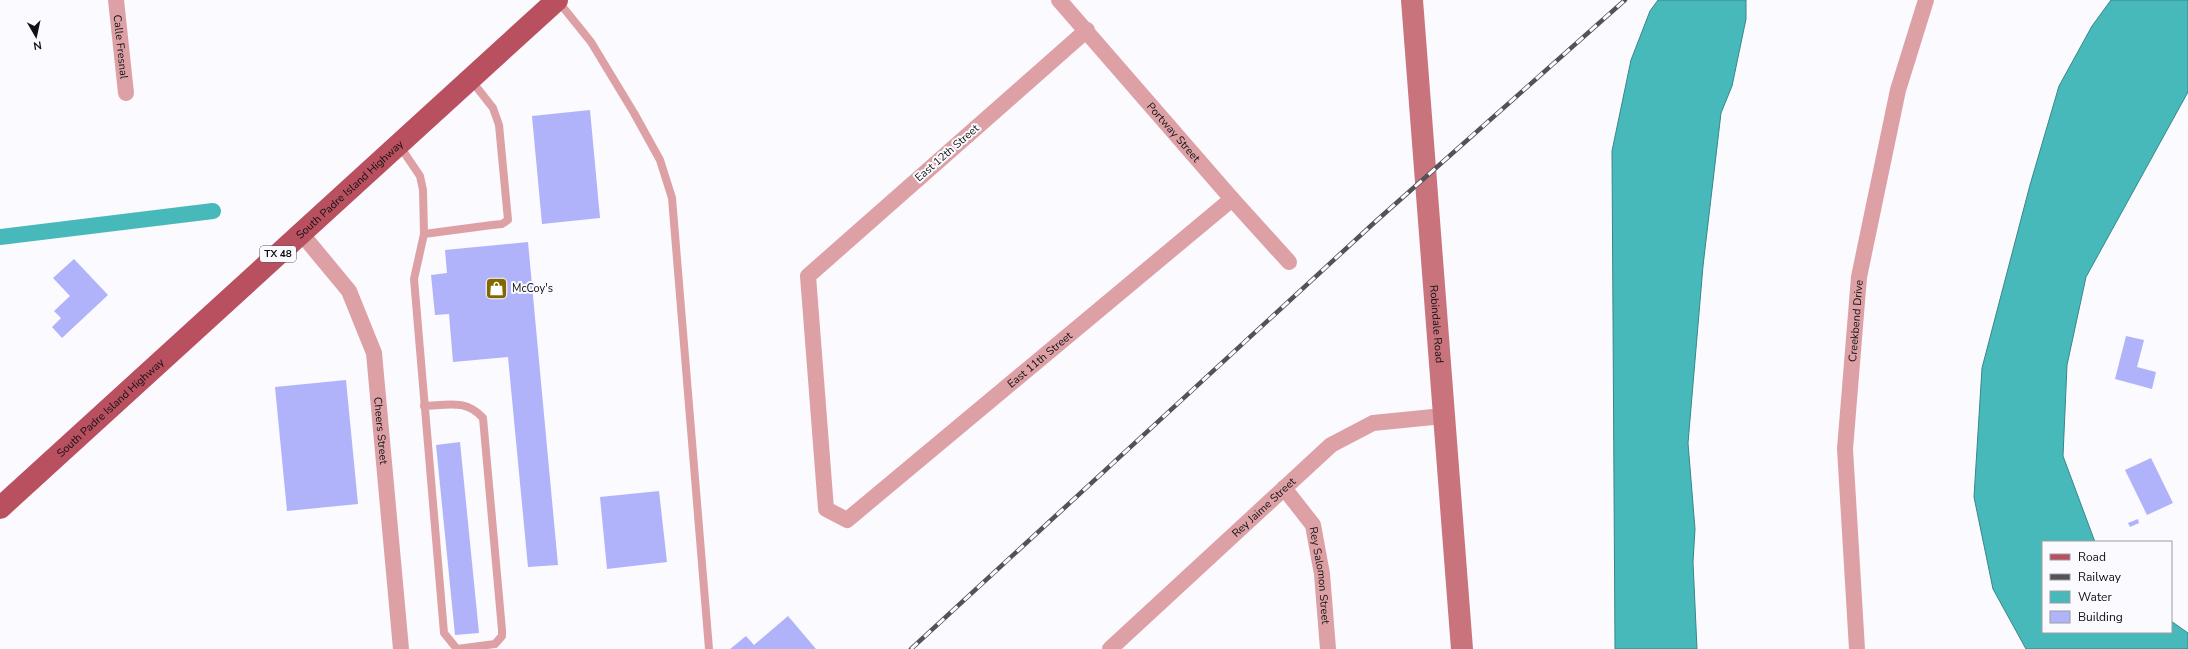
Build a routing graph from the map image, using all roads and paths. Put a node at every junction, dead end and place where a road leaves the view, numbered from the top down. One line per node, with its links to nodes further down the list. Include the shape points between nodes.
1 (116, 0): 8 (street, Calle Fresnal)
2 (557, 0): 7 (main road, South Padre Island Highway / TX 48); 20 (lane, via 591,42 634,113 660,160 672,198)
3 (1059, 0): 6 (street, Portway Street)
4 (1412, 0): 15 (street, Robindale Road, via 1431,226)
5 (1926, 0): 24 (street, Creekbend Drive, via 1898,90 1859,277 1845,449)
6 (1087, 30): 10 (street, Portway Street); 18 (street, East 12th Street, via 808,276 826,509)
7 (470, 79): 9 (main road, South Padre Island Highway / TX 48); 12 (lane, via 493,108 499,125 508,220 502,224)
8 (126, 93)
9 (398, 145): 11 (main road, South Padre Island Highway / TX 48); 12 (lane, via 420,176 423,190)
10 (1232, 200): 13 (street, Portway Street); 18 (street, East 11th Street)
11 (301, 233): 17 (main road, South Padre Island Highway / TX 48); 19 (street, Cheers Street, via 349,291 374,353)
12 (424, 234): 14 (lane, via 414,279)
13 (1289, 262)
14 (424, 406): 14 (lane, via 444,633 457,649 495,644 502,636 502,630 483,418 475,409 465,405)
15 (1443, 416): 16 (street, Rey Jaime Street, via 1373,424 1330,445); 23 (street, Robindale Road)
16 (1284, 488): 21 (street, Rey Jaime Street); 22 (street, Rey Salomon Street, via 1313,525 1322,574)
17 (0, 508)
18 (847, 520)
19 (401, 649)
20 (709, 649)
21 (1110, 649)
22 (1328, 649)
23 (1462, 649)
24 (1857, 649)

